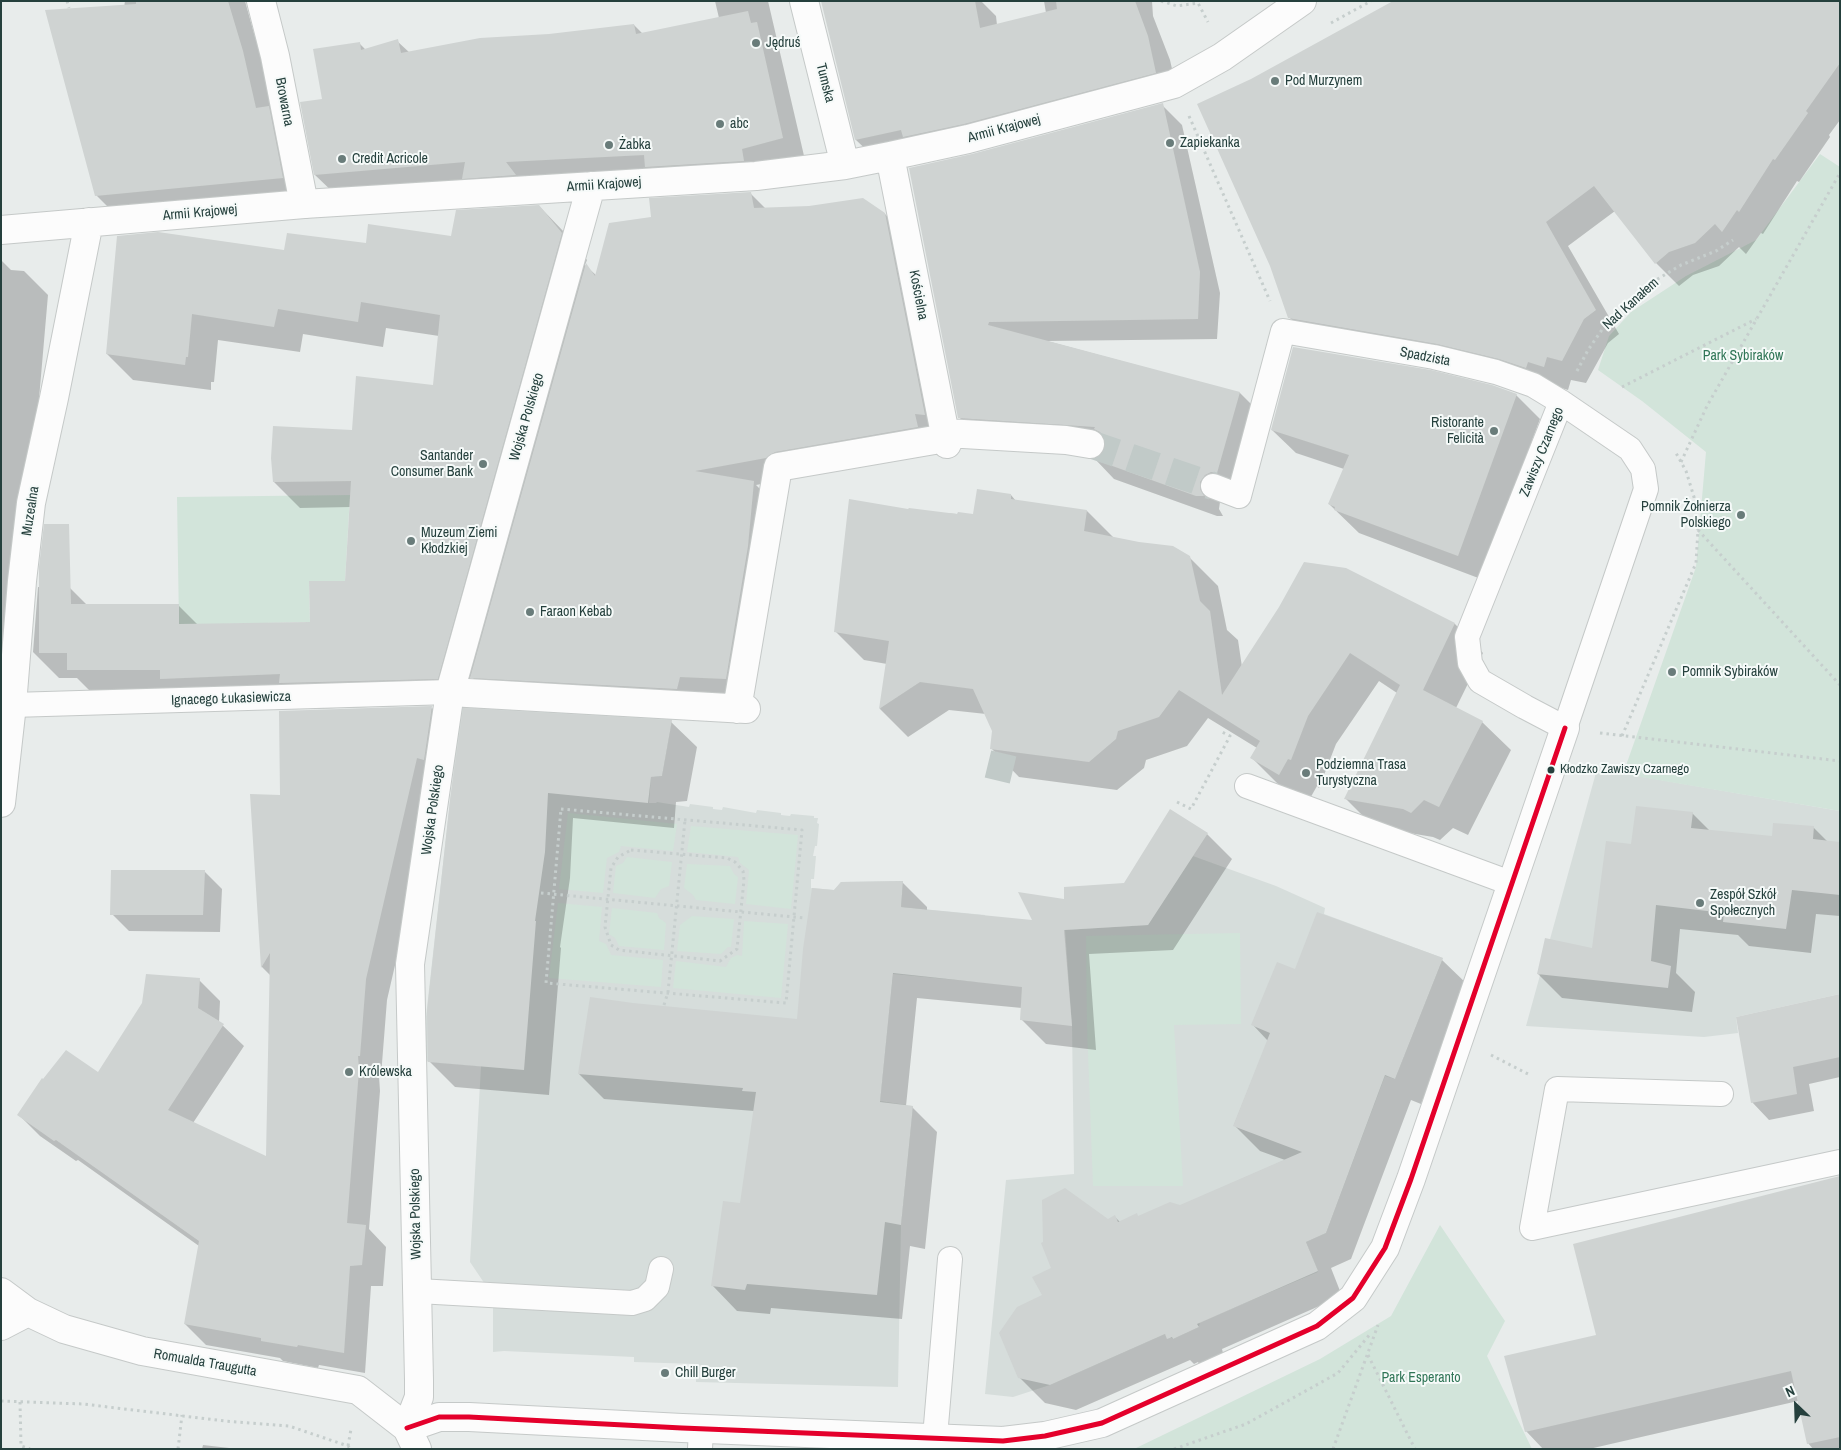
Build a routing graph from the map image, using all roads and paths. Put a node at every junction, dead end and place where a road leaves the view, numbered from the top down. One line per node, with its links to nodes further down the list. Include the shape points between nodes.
1 (67, 1): 6 (path)
2 (261, 1): 13 (street, Browarna)
3 (804, 1): 10 (street, Tumska)
4 (1161, 1): 7 (path, via 1177,6 1198,3)
5 (1302, 1): 7 (street, Armii Krajowej)
6 (69, 8)
7 (1222, 56): 9 (street, Armii Krajowej, via 1174,84)
8 (1188, 115): 17 (path)
9 (890, 156): 10 (street, Armii Krajowej); 21 (street, Kościelna)
10 (845, 165): 12 (street, Armii Krajowej, via 756,176)
11 (1840, 173): 18 (path)
12 (591, 186): 13 (street, Armii Krajowej); 27 (street, Wojska Polskiego)
13 (304, 204): 14 (street, Armii Krajowej)
14 (89, 222): 15 (street, Armii Krajowej); 28 (street, Muzealna, via 31,503)
15 (1, 230)
16 (1733, 240): 20 (path, Nad Kanałem, via 1651,283 1608,321 1588,350)
17 (1269, 299)
18 (1756, 319): 19 (path); 23 (path, via 1707,406)
19 (1622, 387)
20 (1561, 402): 24 (lane, Spadzista, via 1533,385 1496,372 1434,357 1283,331 1239,496); 29 (lane, Zawiszy Czarnego, via 1630,449 1643,469 1646,489); 29 (lane, Zawiszy Czarnego, via 1467,637 1470,662 1480,681)
21 (946, 438): 22 (street, via 1066,440); 27 (street, via 778,467 742,709)
22 (1090, 444)
23 (1681, 462)
24 (1214, 486)
25 (1698, 530): 26 (path)
26 (1840, 686)
27 (450, 692): 28 (lane, Ignacego Łukasiewicza); 55 (street, Wojska Polskiego, via 410,964)
28 (12, 705): 35 (street, Muzealna)
29 (1565, 728): 38 (street, Zawiszy Czarnego)
30 (1220, 730): 34 (path, via 1230,736 1190,809)
31 (1597, 732): 32 (path)
32 (1840, 761)
33 (1247, 786): 38 (lane)
34 (1177, 802)
35 (1, 803)
36 (685, 820): 37 (path); 40 (path, via 561,809); 44 (path, via 802,830)
37 (682, 855): 41 (path, via 632,850 618,857 611,868); 42 (path); 43 (path, via 727,858 735,862 743,871)
38 (1513, 884): 64 (street, Zawiszy Czarnego, via 1412,1179 1385,1248 1353,1298 1317,1326 1102,1423 1045,1436 1003,1441)
39 (541, 893): 40 (path)
40 (553, 893): 41 (path); 47 (path, via 546,983)
41 (609, 898): 42 (path); 46 (path, via 605,927 611,945 620,950)
42 (677, 905): 43 (path); 46 (path)
43 (741, 911): 44 (path); 46 (path, via 737,948 730,955 720,961)
44 (794, 917): 45 (path); 47 (path, via 786,1003)
45 (805, 918)
46 (672, 956): 47 (path)
47 (668, 992): 48 (path)
48 (664, 1005)
49 (1489, 1054): 50 (path)
50 (1557, 1089): 51 (lane); 52 (lane, via 1532,1228)
51 (1720, 1094)
52 (1840, 1162)
53 (950, 1259): 64 (lane)
54 (661, 1269): 55 (lane, via 657,1287 644,1299 632,1303)
55 (418, 1291): 65 (street, Wojska Polskiego, via 418,1397)
56 (1, 1292): 57 (street, Romualda Traugutta)
57 (28, 1312): 58 (street); 60 (street, Romualda Traugutta, via 64,1329 142,1351)
58 (1, 1326)
59 (1368, 1354): 70 (path, via 1379,1322 1338,1373 1246,1424); 71 (path); 72 (path)
60 (358, 1390): 65 (street, Romualda Traugutta); 67 (path)
61 (1, 1401): 62 (path)
62 (20, 1402): 63 (path, via 83,1404); 68 (path, via 21,1446)
63 (182, 1415): 67 (path, via 289,1426); 69 (path)
64 (935, 1437): 66 (street, Zawiszy Czarnego)
65 (412, 1438): 66 (street, Zawiszy Czarnego, via 439,1417 469,1417)
66 (700, 1439)
67 (350, 1447)
68 (30, 1449)
69 (178, 1449)
70 (1174, 1449)
71 (1333, 1449)
72 (1415, 1449)

